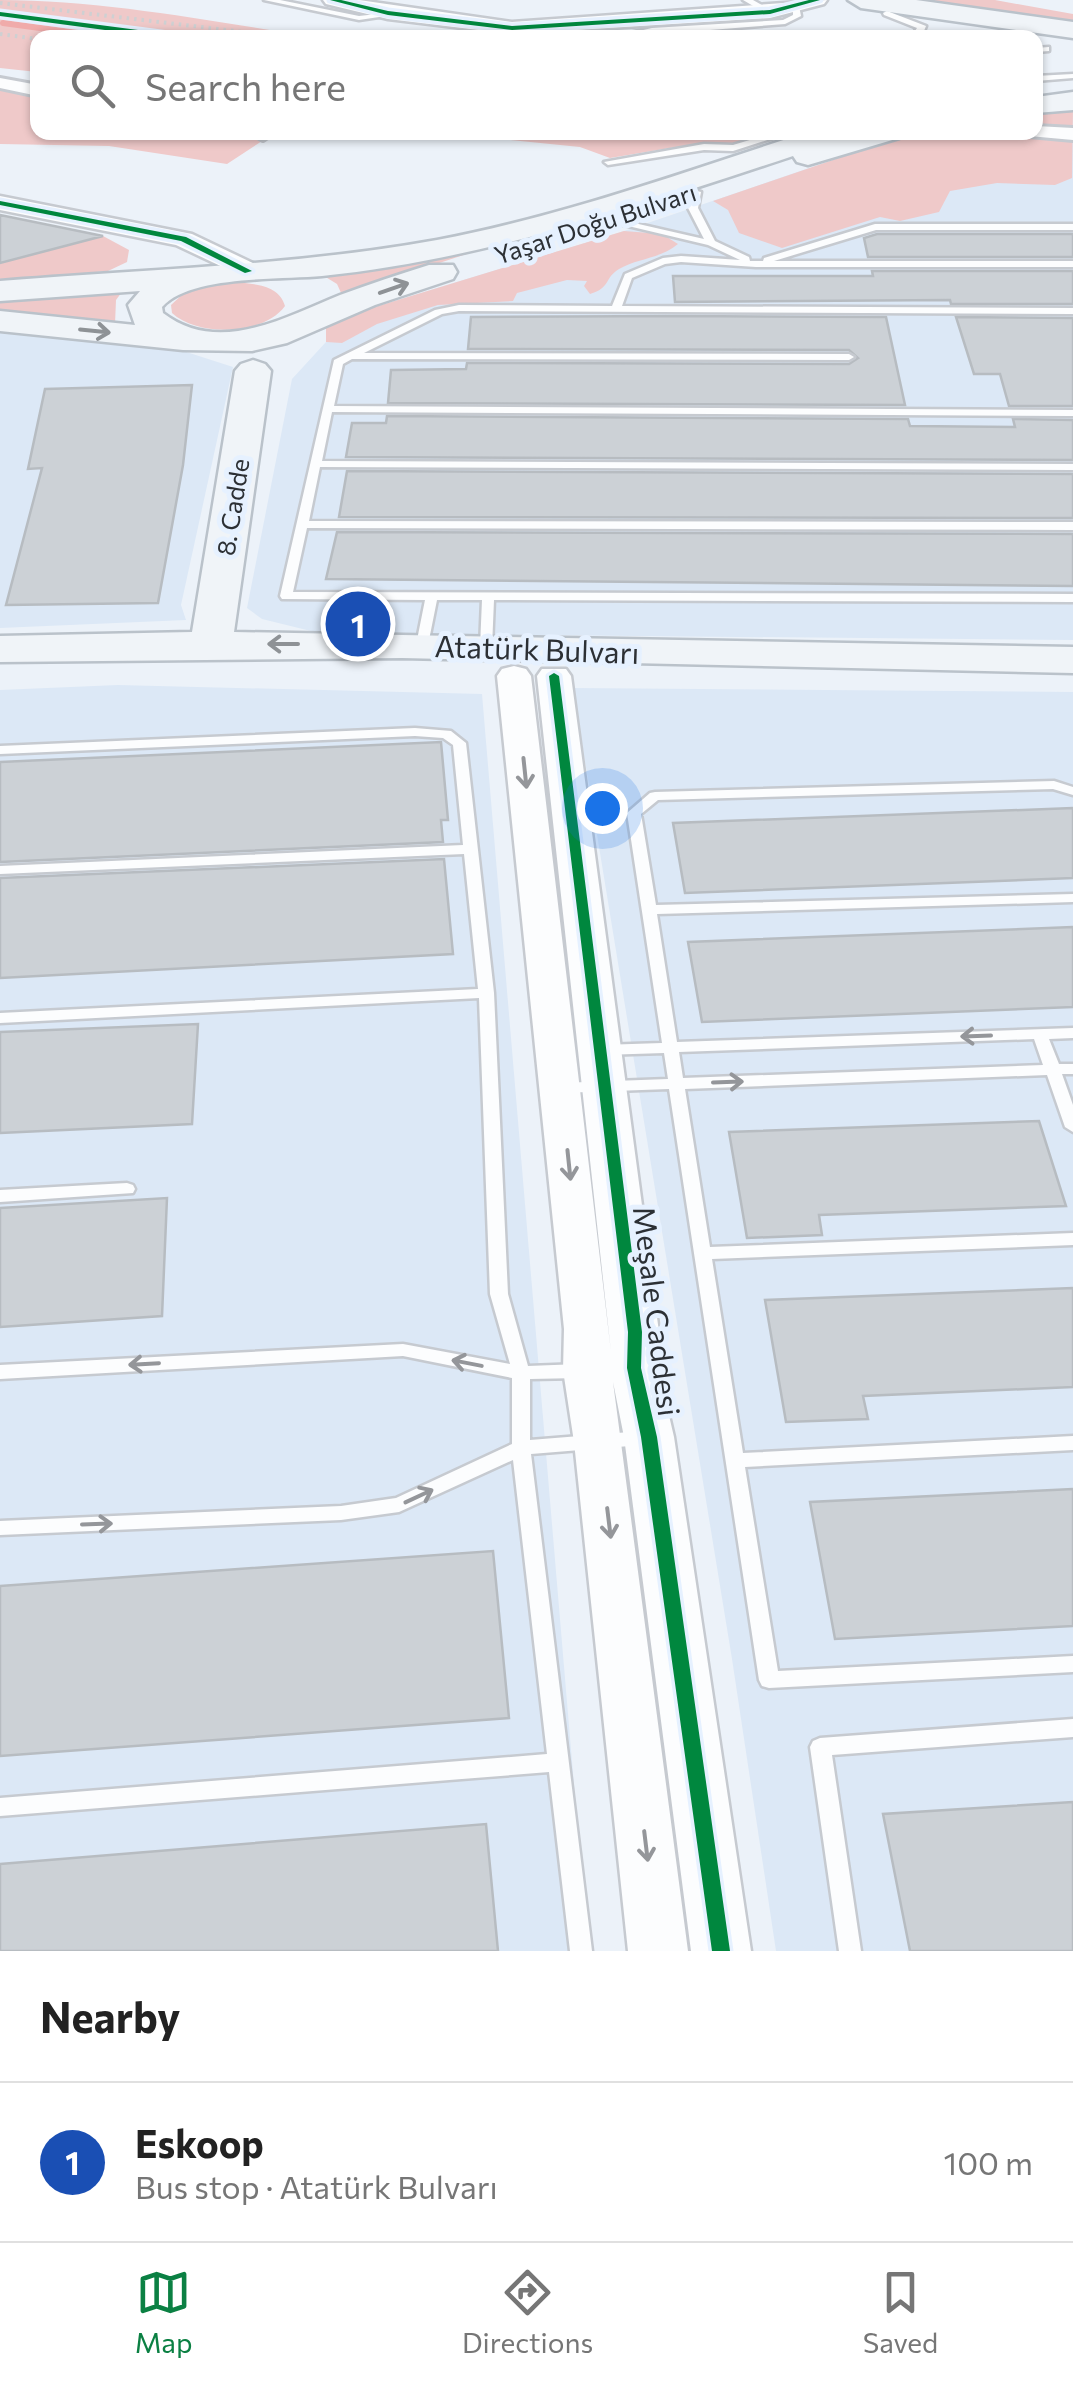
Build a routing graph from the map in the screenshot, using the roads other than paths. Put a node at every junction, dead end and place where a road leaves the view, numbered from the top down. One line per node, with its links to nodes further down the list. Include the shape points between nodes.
1 (268, 0): 8 (lane, via 370,19)
2 (333, 0): 8 (street)
3 (747, 0): 6 (lane)
4 (825, 0): 7 (main road)
5 (861, 0): 7 (main road)
6 (786, 6): 8 (street, via 546,28); 9 (lane, via 797,16 785,22)
7 (891, 10): 10 (lane); 11 (main road); 12 (main road)
8 (395, 14)
9 (652, 30)
10 (920, 30)
11 (967, 30)
12 (1073, 33)
13 (1073, 76): 14 (lane)
14 (1043, 78)
15 (0, 84): 16 (street)
16 (30, 90)
17 (1073, 90): 18 (main road)
18 (1043, 93)
19 (1073, 101): 20 (main road)
20 (1043, 104)
21 (1043, 132): 22 (street)
22 (1073, 134)
23 (770, 140): 26 (lane)
24 (805, 140): 26 (main road, Yaşar Doğu Bulvarı)
25 (863, 140): 28 (main road, Yaşar Doğu Bulvarı)
26 (729, 158): 27 (lane, via 704,146); 36 (main road, Yaşar Doğu Bulvarı, via 495,238)
27 (608, 162)
28 (696, 192): 30 (main road, Yaşar Doğu Bulvarı); 33 (lane, via 693,208)
29 (0, 202): 32 (street)
30 (608, 220): 33 (lane); 42 (main road, Yaşar Doğu Bulvarı, one-way to 30)
31 (1073, 227): 34 (lane, via 874,227)
32 (182, 239): 36 (street); 37 (street, via 202,263)
33 (711, 243): 34 (lane)
34 (756, 264): 35 (lane); 39 (lane, via 662,261 628,276)
35 (1073, 264)
36 (248, 271): 37 (main road, Yaşar Doğu Bulvarı); 42 (main road, Yaşar Doğu Bulvarı, via 309,290 313,308)
37 (188, 276): 38 (main road, Yaşar Doğu Bulvarı); 43 (main road, Yaşar Doğu Bulvarı, via 153,297 146,315 155,329)
38 (0, 291)
39 (616, 309): 40 (lane); 44 (lane, via 459,308)
40 (1073, 310)
41 (0, 321): 43 (main road, Yaşar Doğu Bulvarı, one-way to 43)
42 (304, 323): 43 (main road, Yaşar Doğu Bulvarı, via 254,340); 46 (main road)
43 (190, 340): 46 (main road, Yaşar Doğu Bulvarı, via 242,357)
44 (346, 356): 45 (lane); 47 (lane, via 338,362)
45 (849, 357)
46 (254, 371): 56 (main road, 8. Cadde)
47 (328, 409): 48 (lane); 49 (lane)
48 (1073, 413)
49 (316, 464): 50 (lane); 51 (lane)
50 (1073, 466)
51 (302, 524): 52 (lane); 53 (lane, via 286,596)
52 (1073, 526)
53 (432, 596): 54 (lane); 57 (lane)
54 (488, 596): 55 (lane); 59 (lane)
55 (1073, 598)
56 (211, 644): 57 (main road, Atatürk Bulvarı, one-way to 56); 58 (main road, Atatürk Bulvarı)
57 (422, 645): 59 (main road, Atatürk Bulvarı)
58 (0, 650)
59 (529, 662): 60 (main road, Atatürk Bulvarı); 60 (main road, Atatürk Bulvarı, via 941,658); 61 (main road, Atatürk Bulvarı); 73 (street, Meşale Caddesi)
60 (1069, 670)
61 (0, 680)
62 (0, 750): 64 (lane, via 446,734 459,743)
63 (1073, 791): 67 (lane, via 1054,785 655,796 634,813)
64 (472, 849): 65 (lane); 68 (lane)
65 (0, 870)
66 (1073, 898): 67 (lane)
67 (650, 910): 72 (lane)
68 (486, 994): 69 (lane); 84 (lane, via 500,1294)
69 (0, 1018)
70 (1073, 1032): 71 (lane)
71 (1040, 1034): 72 (lane, one-way to 72); 75 (lane)
72 (671, 1048): 73 (lane); 76 (lane)
73 (580, 1063): 76 (lane); 82 (street, Meşale Caddesi, via 634,1332)
74 (1073, 1069): 75 (lane)
75 (1053, 1070): 76 (lane, one-way to 75); 77 (lane)
76 (676, 1084): 81 (lane)
77 (1073, 1127)
78 (127, 1189): 79 (lane)
79 (0, 1196)
80 (1073, 1238): 81 (lane)
81 (703, 1254): 89 (lane)
82 (611, 1369): 84 (lane); 85 (street, Meşale Caddesi); 86 (street, Meşale Caddesi)
83 (0, 1372): 84 (lane, one-way to 83, via 403,1350)
84 (520, 1373): 88 (lane)
85 (648, 1437): 86 (lane); 97 (street, Meşale Caddesi)
86 (599, 1442): 88 (lane); 96 (street, Meşale Caddesi, one-way to 96)
87 (1073, 1443): 89 (lane)
88 (520, 1448): 90 (lane, one-way to 88, via 398,1505); 93 (lane)
89 (735, 1460): 91 (lane, via 770,1680)
90 (0, 1528)
91 (1073, 1664)
92 (1073, 1728): 98 (lane, via 820,1747)
93 (557, 1762): 94 (lane); 95 (lane)
94 (0, 1807)
95 (580, 1951)
96 (658, 1951)
97 (721, 1951)
98 (850, 1951)

